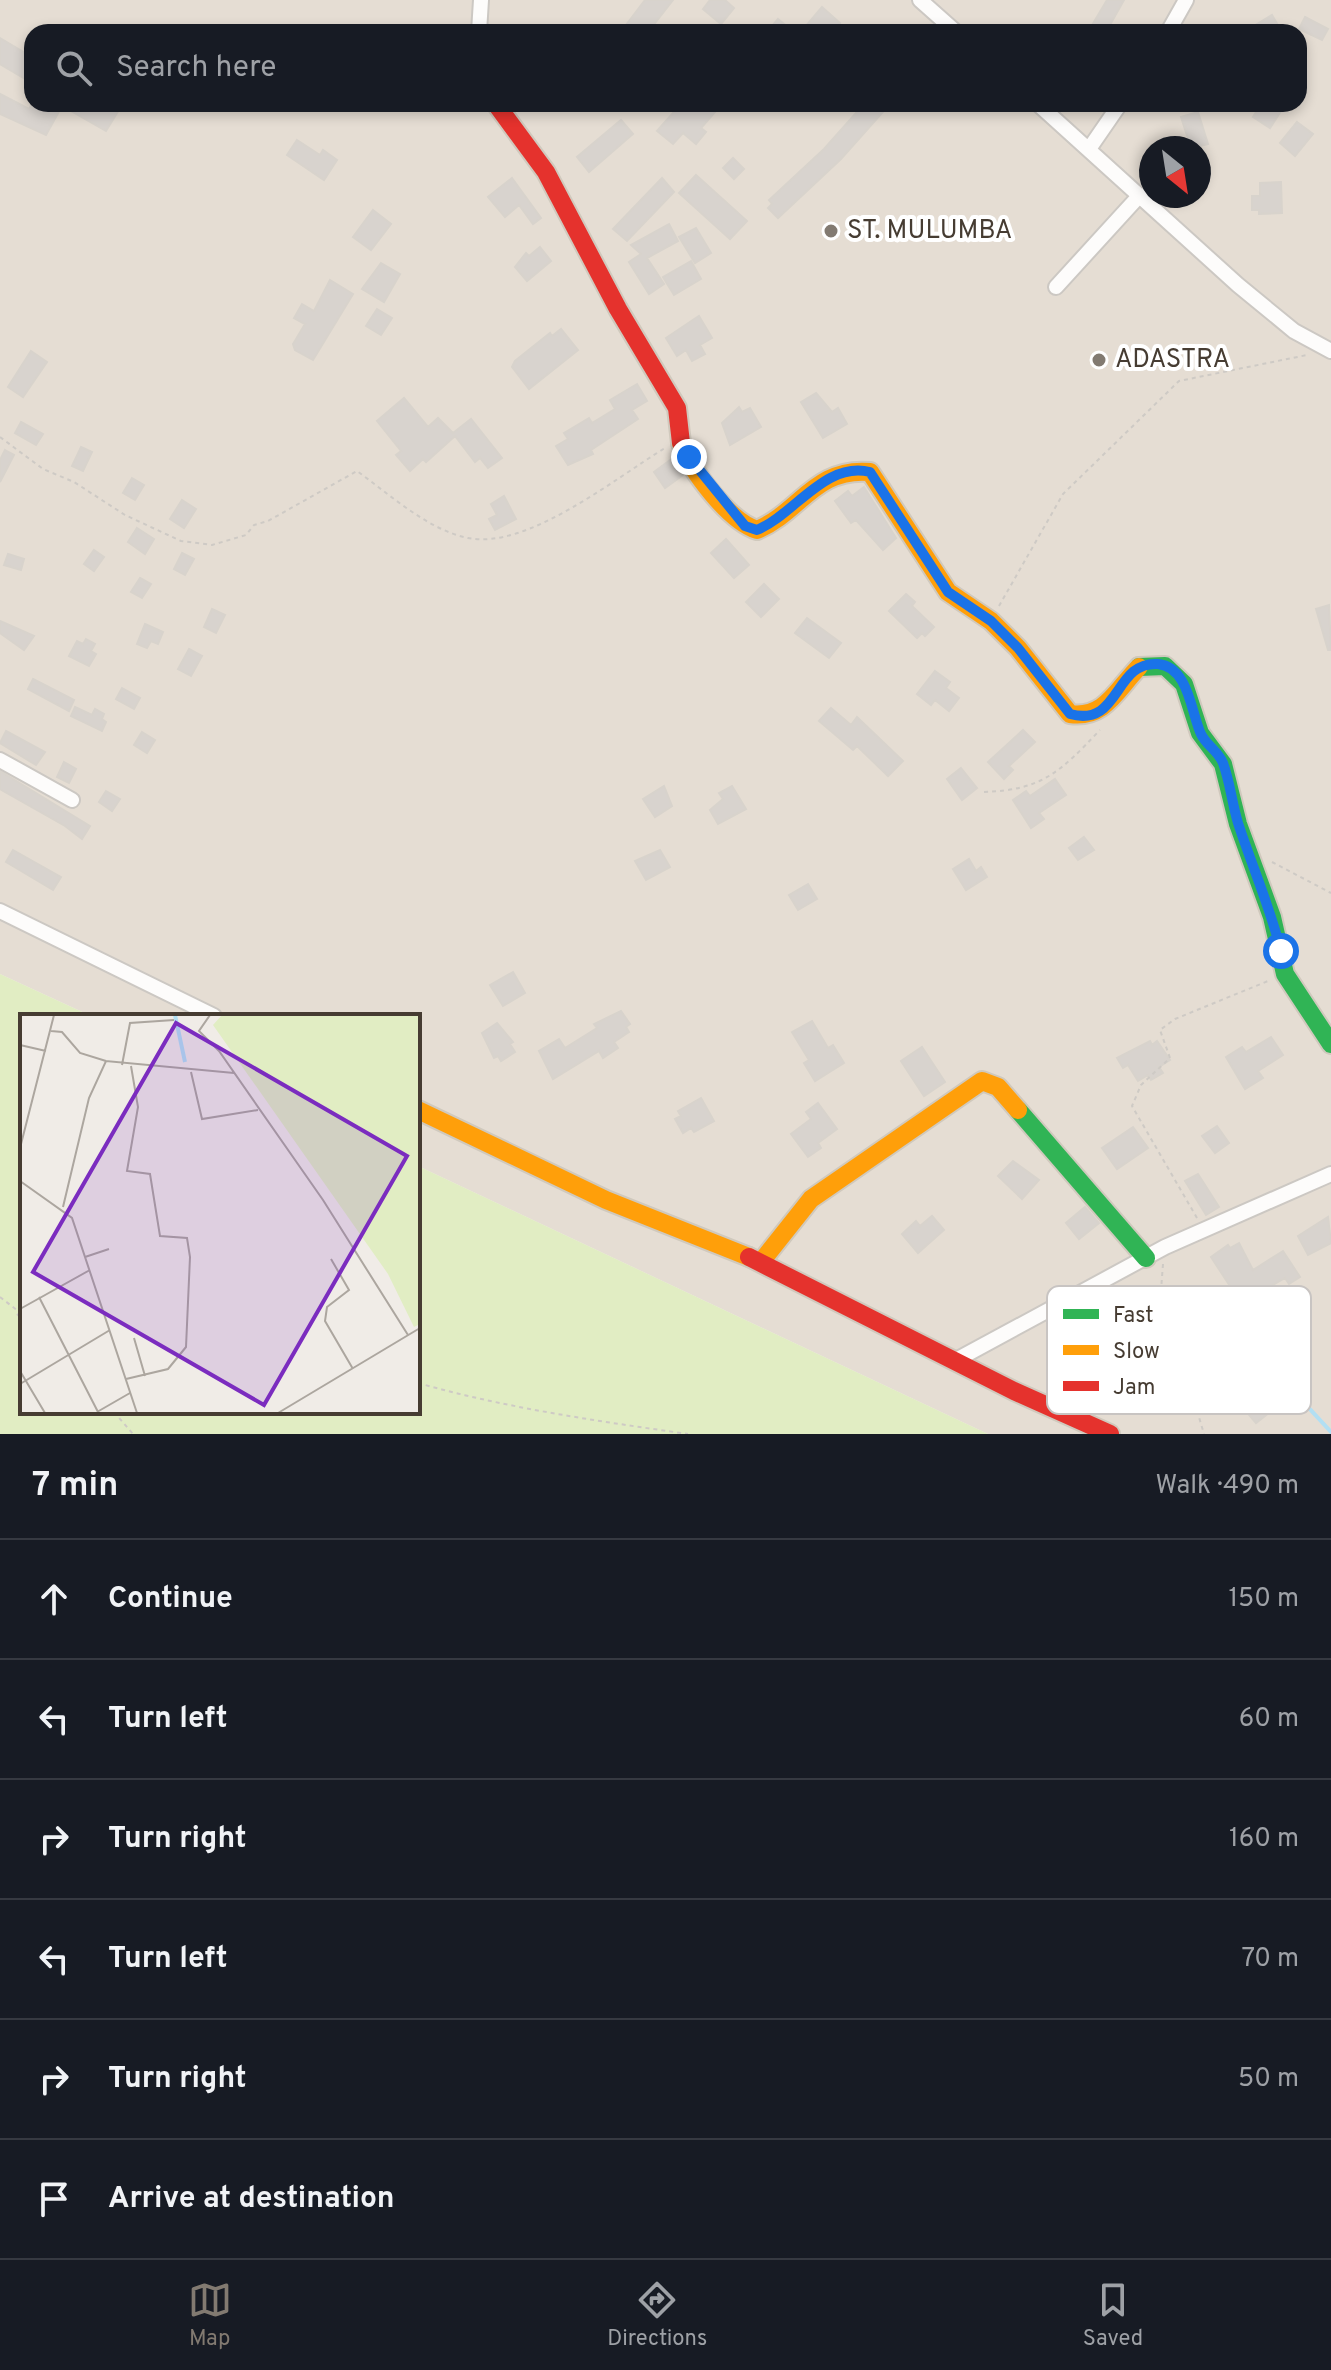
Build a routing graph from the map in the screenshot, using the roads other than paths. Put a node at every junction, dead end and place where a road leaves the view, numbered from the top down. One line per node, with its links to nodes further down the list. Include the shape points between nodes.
1 (481, 0): 4 (street)
2 (920, 0): 5 (street)
3 (1186, 0): 6 (street)
4 (480, 24)
5 (947, 24)
6 (1172, 24)
7 (502, 112): 20 (street, via 546,172 677,408 680,439 707,482 750,529 764,527 849,470 870,472 948,592 991,621 1070,714 1101,712 1139,667 1157,664 1173,673 1191,701 1200,733 1223,764 1285,974)
8 (1047, 112): 10 (street)
9 (1114, 112): 10 (street)
10 (1089, 149): 11 (street)
11 (1139, 194)
12 (1139, 196): 14 (street)
13 (1155, 208): 15 (street, via 1294,331)
14 (1056, 287)
15 (1330, 351)
16 (0, 760): 17 (street)
17 (72, 800)
18 (0, 911): 19 (street)
19 (210, 1014)
20 (1331, 1044)
21 (420, 1111): 24 (street, via 606,1200)
22 (1331, 1174): 23 (street)
23 (1146, 1258): 24 (street, via 998,1087 982,1081 811,1199); 25 (street)
24 (761, 1262): 27 (street)
25 (1094, 1286)
26 (1047, 1311): 27 (street)
27 (958, 1359): 28 (street)
28 (1047, 1406)
29 (1065, 1414): 30 (street)
30 (1110, 1434)

